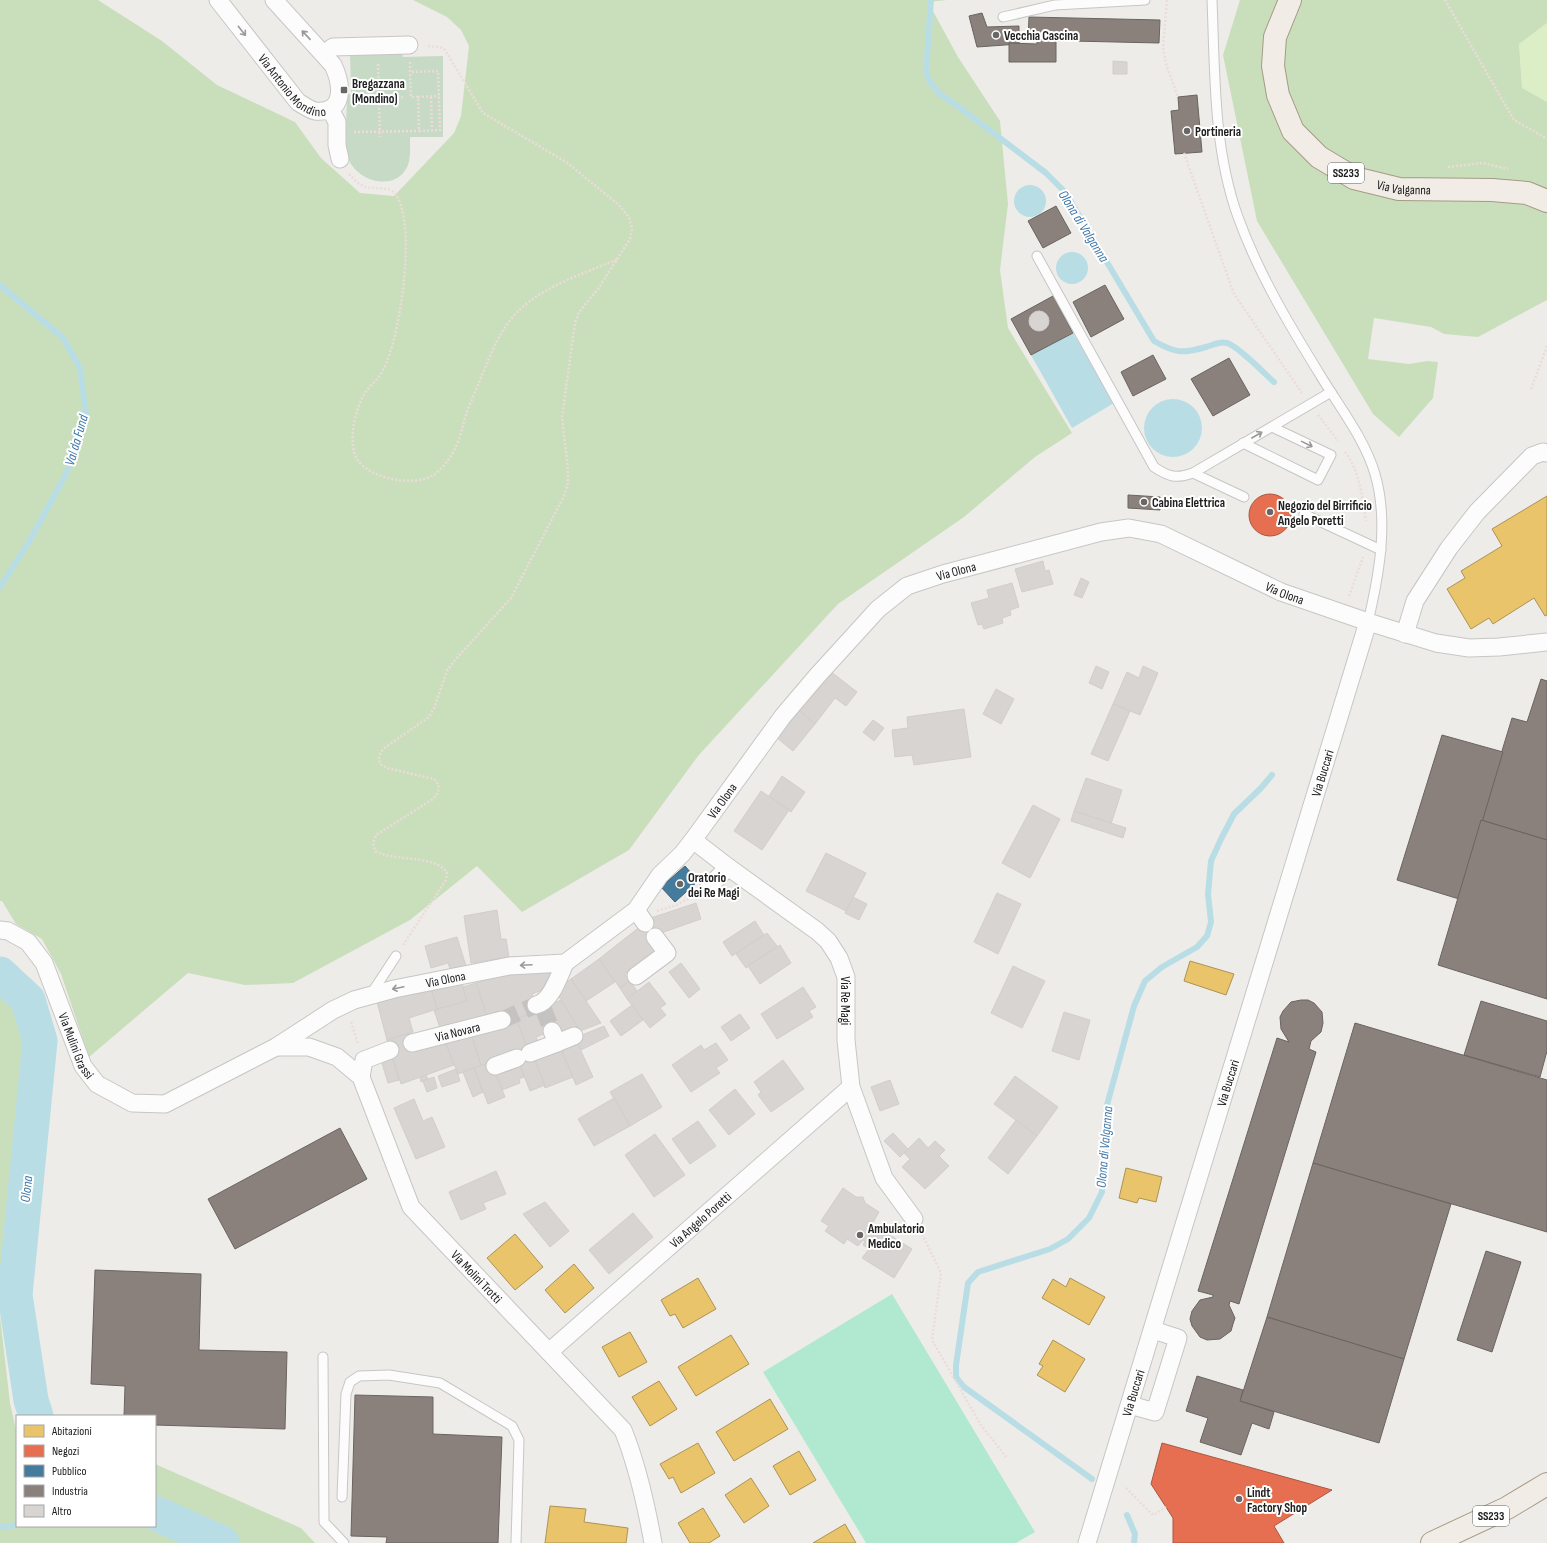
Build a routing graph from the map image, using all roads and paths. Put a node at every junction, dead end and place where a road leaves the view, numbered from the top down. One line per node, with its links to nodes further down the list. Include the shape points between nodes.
1 (218, 0): 20 (street, Via Antonio Mondino, one-way to 20, via 298,102 314,111)
2 (274, 0): 11 (street, Via Antonio Mondino, one-way to 2)
3 (1145, 0): 8 (lane, via 1056,5)
4 (1167, 0): 17 (path, via 1163,48)
5 (1212, 0): 34 (lane, via 1218,122 1225,172 1237,216 1256,264 1279,308)
6 (1290, 0): 29 (main road, Via Valganna / SS233, via 1275,37 1273,66 1278,95 1293,131 1320,157 1354,178 1399,189 1492,190 1527,194)
7 (1445, 0): 26 (path, via 1514,120)
8 (1003, 17)
9 (409, 45): 10 (street); 12 (path); 31 (path, via 436,46 444,49 483,113 566,162 618,204 629,217 632,229 630,239)
10 (377, 46): 11 (street, via 333,47); 18 (path)
11 (324, 54): 20 (street, Via Antonio Mondino, via 333,65 340,91 338,102)
12 (410, 72): 13 (path, via 438,71); 15 (path, via 411,97)
13 (439, 96): 16 (path); 22 (path, via 440,130)
14 (404, 97): 18 (path)
15 (418, 97): 16 (path); 21 (path)
16 (431, 97): 22 (path)
17 (1178, 97)
18 (379, 98): 19 (path); 23 (path)
19 (352, 100)
20 (330, 109): 24 (street, via 337,122)
21 (419, 130): 22 (path); 23 (path)
22 (432, 130)
23 (380, 131): 24 (path); 25 (path)
24 (337, 132): 28 (street)
25 (380, 137)
26 (1547, 139)
27 (1184, 153): 35 (path, via 1234,294)
28 (340, 159): 31 (path, via 345,169 362,186 389,189 394,192 401,206 406,235 406,253 394,340 383,370 363,396 354,419 354,453 361,465 374,474 412,481 433,475 449,460 460,440 464,418 496,341 508,322 523,306 548,290)
29 (1547, 202)
30 (1037, 256): 39 (lane, via 1154,467 1168,476)
31 (619, 258): 54 (path, via 579,312 575,323 562,417 568,470 564,496 512,598 447,671 434,708 428,717 383,749 379,756 380,764 387,768 434,779 439,785 438,793 433,799 376,835 373,843 375,851 383,856 431,862 441,865 446,872 446,880)
32 (1547, 346): 33 (path)
33 (1531, 389)
34 (1331, 392): 35 (lane); 43 (lane, via 1362,443 1375,475 1380,510)
35 (1310, 404): 36 (lane); 42 (path, via 1350,458 1362,498 1367,532)
36 (1272, 427): 37 (lane, one-way to 36); 37 (lane, one-way to 37, via 1331,455 1318,480)
37 (1243, 443): 39 (lane)
38 (1547, 454): 46 (street, via 1543,452 1532,456 1477,512 1436,566 1415,601)
39 (1193, 473): 40 (lane)
40 (1244, 498)
41 (1304, 514): 42 (lane)
42 (1366, 544): 43 (lane); 44 (path)
43 (1380, 550): 45 (lane, via 1377,581)
44 (1342, 613): 45 (street, Via Olona); 48 (street, Via Olona, via 1281,592 1160,534 1129,528 1101,532 907,586 878,609 783,716)
45 (1368, 622): 46 (street, Via Olona); 70 (street, Via Buccari)
46 (1405, 634): 47 (street, Via Olona, via 1436,643 1470,648)
47 (1547, 642)
48 (693, 840): 49 (street, Via Re Magi); 51 (street, Via Olona, via 660,875)
49 (728, 867): 50 (street); 68 (street, Via Re Magi, via 816,931 828,941 839,958 846,977 846,1040)
50 (708, 888): 51 (path, via 677,905)
51 (641, 917): 55 (street, Via Olona)
52 (0, 930): 63 (street, Via Mulini Grassi, via 8,931 28,942 44,963 83,1066 97,1084 132,1103 165,1104)
53 (655, 937): 56 (street, via 667,953)
54 (396, 956): 57 (lane)
55 (565, 963): 57 (street, Via Olona, one-way to 57, via 509,966); 59 (street, via 548,997)
56 (636, 976)
57 (371, 995): 58 (street, Via Olona)
58 (344, 1004): 63 (street, Via Olona); 65 (path)
59 (540, 1006)
60 (502, 1020): 62 (street, Via Novara)
61 (574, 1036): 66 (street, via 555,1037 523,1055)
62 (412, 1043)
63 (276, 1047): 67 (street, Via Molini Trotti, via 309,1048 337,1057)
64 (390, 1050): 65 (street)
65 (364, 1060): 67 (street)
66 (495, 1066)
67 (361, 1078): 71 (street, Via Molini Trotti, via 411,1207)
68 (851, 1087): 69 (street, Via Re Magi, via 884,1178); 71 (street, Via Angelo Poretti)
69 (914, 1219): 74 (path, via 941,1273 932,1340 981,1425)
70 (1153, 1330): 73 (street, Via Buccari); 73 (street, via 1178,1338 1155,1412)
71 (549, 1352): 81 (street, Via Molini Trotti, via 623,1430 645,1496)
72 (323, 1357): 79 (lane, via 324,1522)
73 (1130, 1405): 82 (street, Via Buccari)
74 (1007, 1458)
75 (1547, 1484): 83 (main road, SS233, via 1507,1508)
76 (1126, 1488): 78 (path, via 1153,1515)
77 (342, 1497): 80 (lane, via 346,1394 350,1382 359,1376 389,1375 440,1383 512,1426 519,1440)
78 (1166, 1507)
79 (344, 1543)
80 (516, 1543)
81 (653, 1543)
82 (1087, 1543)
83 (1432, 1543)

